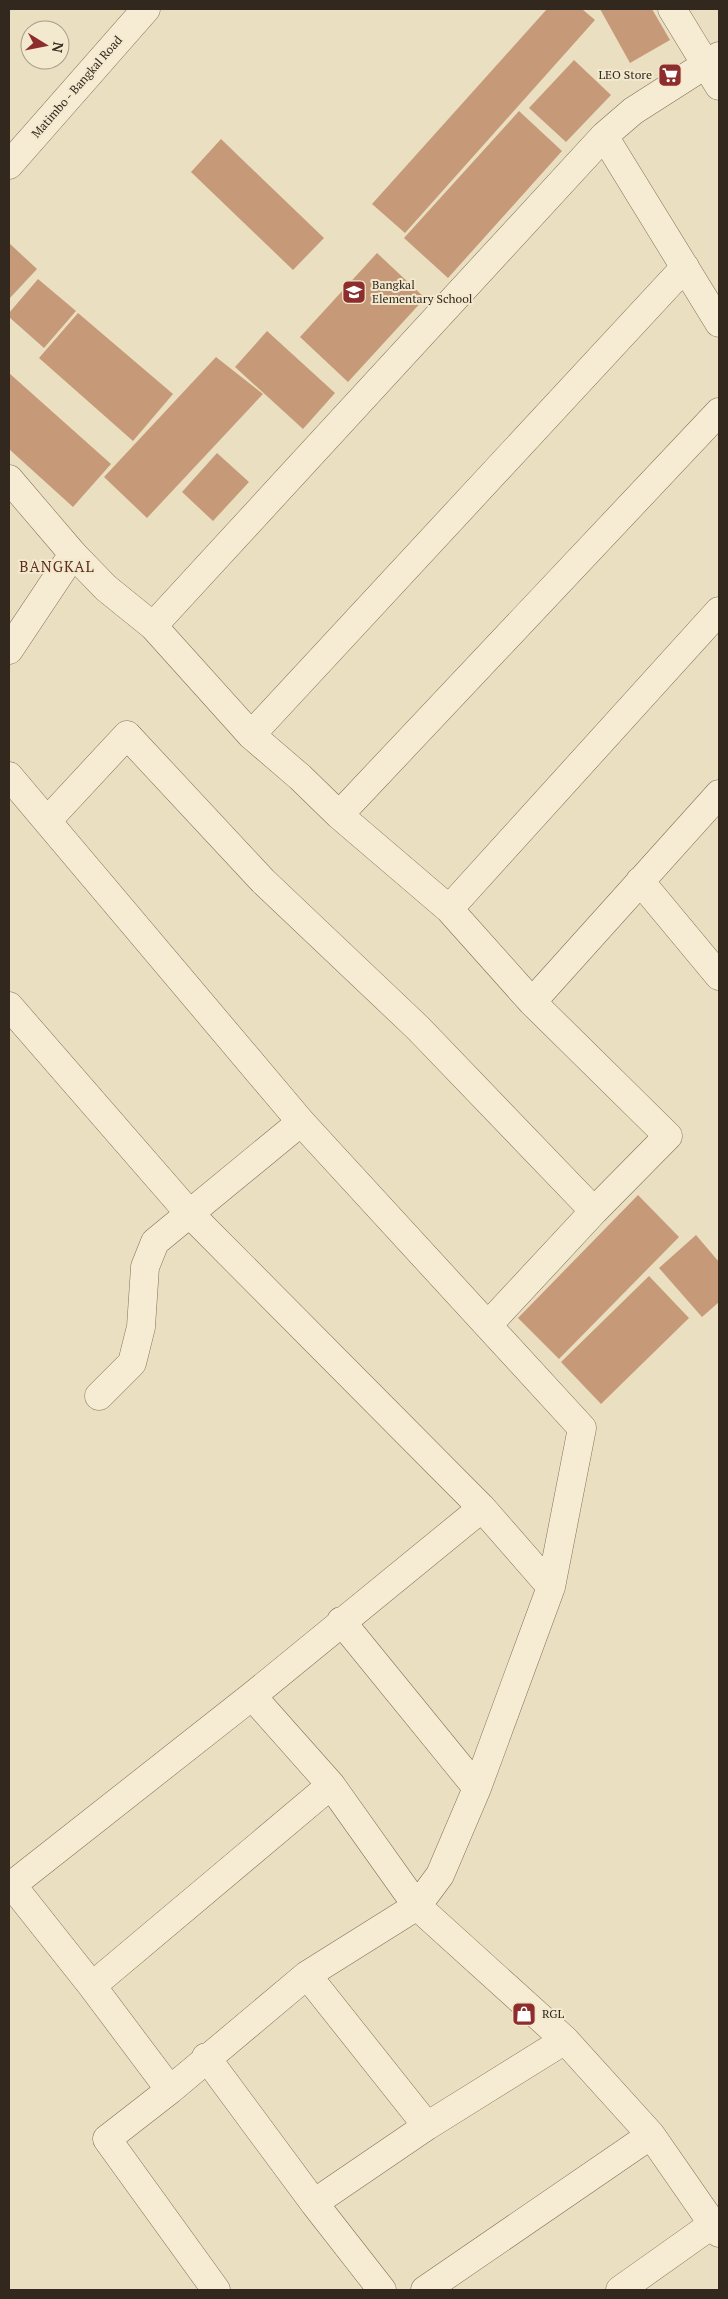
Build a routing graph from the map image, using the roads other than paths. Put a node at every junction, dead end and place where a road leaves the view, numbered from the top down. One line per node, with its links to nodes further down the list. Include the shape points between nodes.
1 (146, 9): 5 (street, Matimbo - Bangkal Road)
2 (672, 9): 3 (street)
3 (715, 68): 4 (street, via 633,111)
4 (604, 136): 6 (street); 12 (street)
5 (9, 165)
6 (685, 267): 7 (street); 14 (street)
7 (719, 323)
8 (719, 412): 17 (street)
9 (9, 478): 10 (street)
10 (73, 554): 12 (street, via 106,588); 13 (street)
11 (719, 611): 20 (street)
12 (153, 626): 14 (street)
13 (9, 650)
14 (251, 735): 17 (street)
15 (9, 776): 18 (street)
16 (719, 794): 19 (street)
17 (339, 815): 20 (street)
18 (48, 820): 24 (street); 25 (street, via 127,735 263,882 418,1028)
19 (640, 881): 21 (street); 22 (street)
20 (449, 909): 22 (street)
21 (719, 976)
22 (532, 1002): 25 (street, via 668,1136)
23 (9, 1006): 26 (street)
24 (301, 1122): 26 (street); 27 (street)
25 (594, 1211): 27 (street)
26 (189, 1213): 28 (street, via 155,1242 145,1267 141,1327 132,1363); 29 (street)
27 (488, 1325): 30 (street, via 582,1428)
28 (99, 1396)
29 (482, 1508): 30 (street); 31 (street)
30 (551, 1587): 34 (street)
31 (341, 1621): 32 (street); 34 (street)
32 (252, 1696): 33 (street); 37 (street, via 12,1885)
33 (331, 1785): 35 (street); 37 (street)
34 (477, 1788): 35 (street, via 440,1875)
35 (417, 1906): 36 (street); 38 (street)
36 (307, 1975): 39 (street); 41 (street)
37 (92, 1986): 40 (street)
38 (565, 2040): 41 (street); 42 (street)
39 (206, 2057): 40 (street); 43 (street)
40 (170, 2090): 45 (street, via 106,2139)
41 (427, 2126): 43 (street)
42 (651, 2136): 44 (street); 47 (street)
43 (314, 2203): 46 (street)
44 (716, 2228): 48 (street)
45 (216, 2290)
46 (382, 2290)
47 (424, 2290)
48 (620, 2290)

